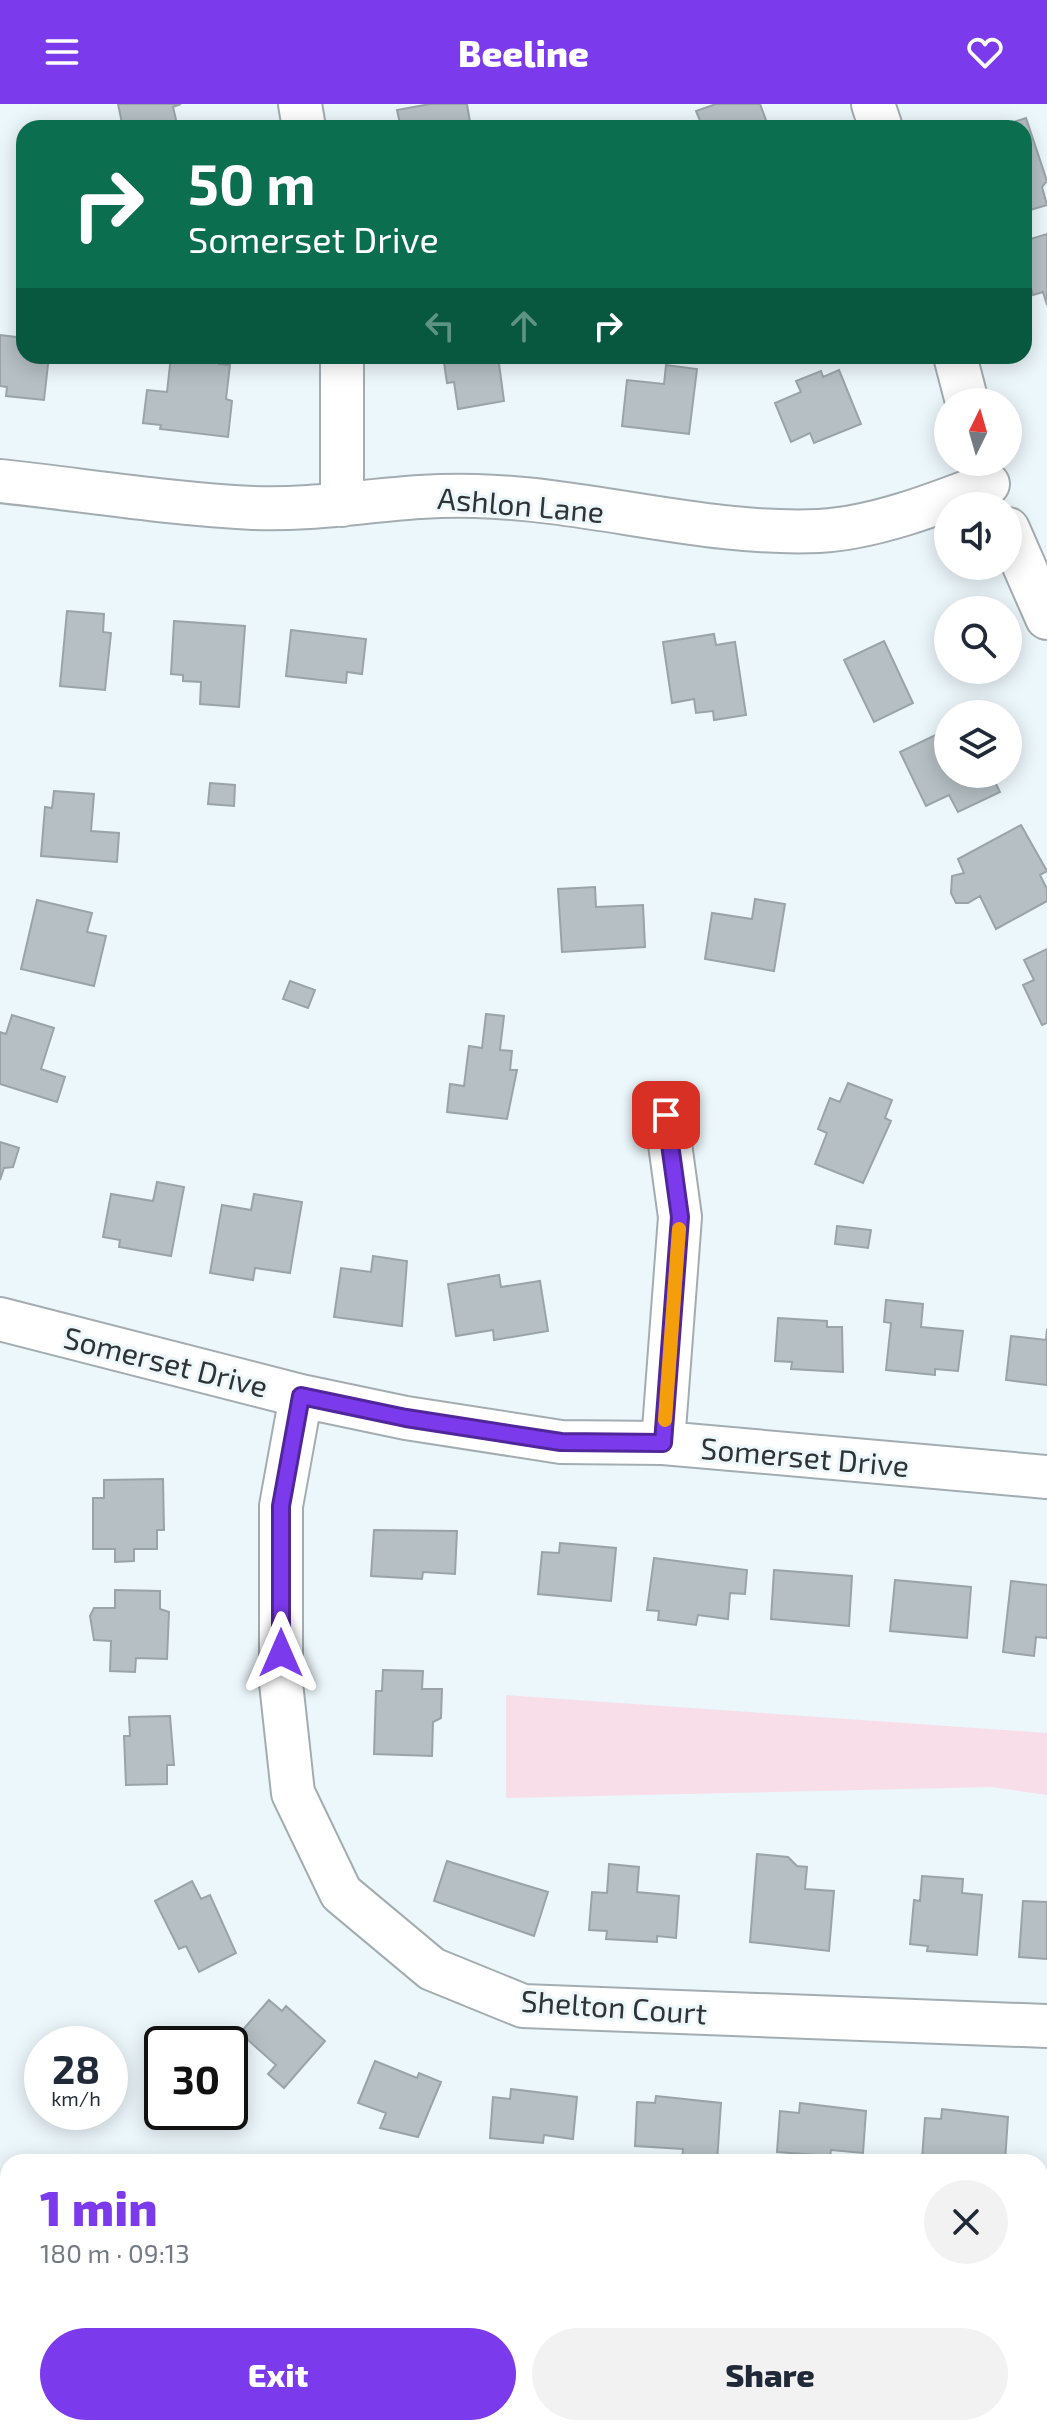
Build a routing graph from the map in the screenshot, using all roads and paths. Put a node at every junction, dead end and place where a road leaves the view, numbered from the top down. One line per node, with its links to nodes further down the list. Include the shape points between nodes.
1 (342, 364): 6 (street)
2 (957, 364): 3 (street)
3 (963, 388)
4 (0, 481): 6 (street, Ashlon Lane, via 253,508)
5 (989, 484): 6 (street, Ashlon Lane, via 918,511 821,531 738,527 480,496 412,496)
6 (342, 505)
7 (1022, 561): 8 (street)
8 (1047, 618)
9 (666, 1115): 12 (street, via 680,1217)
10 (0, 1319): 11 (street, Somerset Drive)
11 (301, 1396): 12 (street, Somerset Drive, via 561,1442); 14 (street, Shelton Court, via 281,1506 281,1683 293,1793 341,1893 432,1969 523,2006)
12 (663, 1443): 13 (street, Somerset Drive)
13 (1047, 1477)
14 (1047, 2026)

